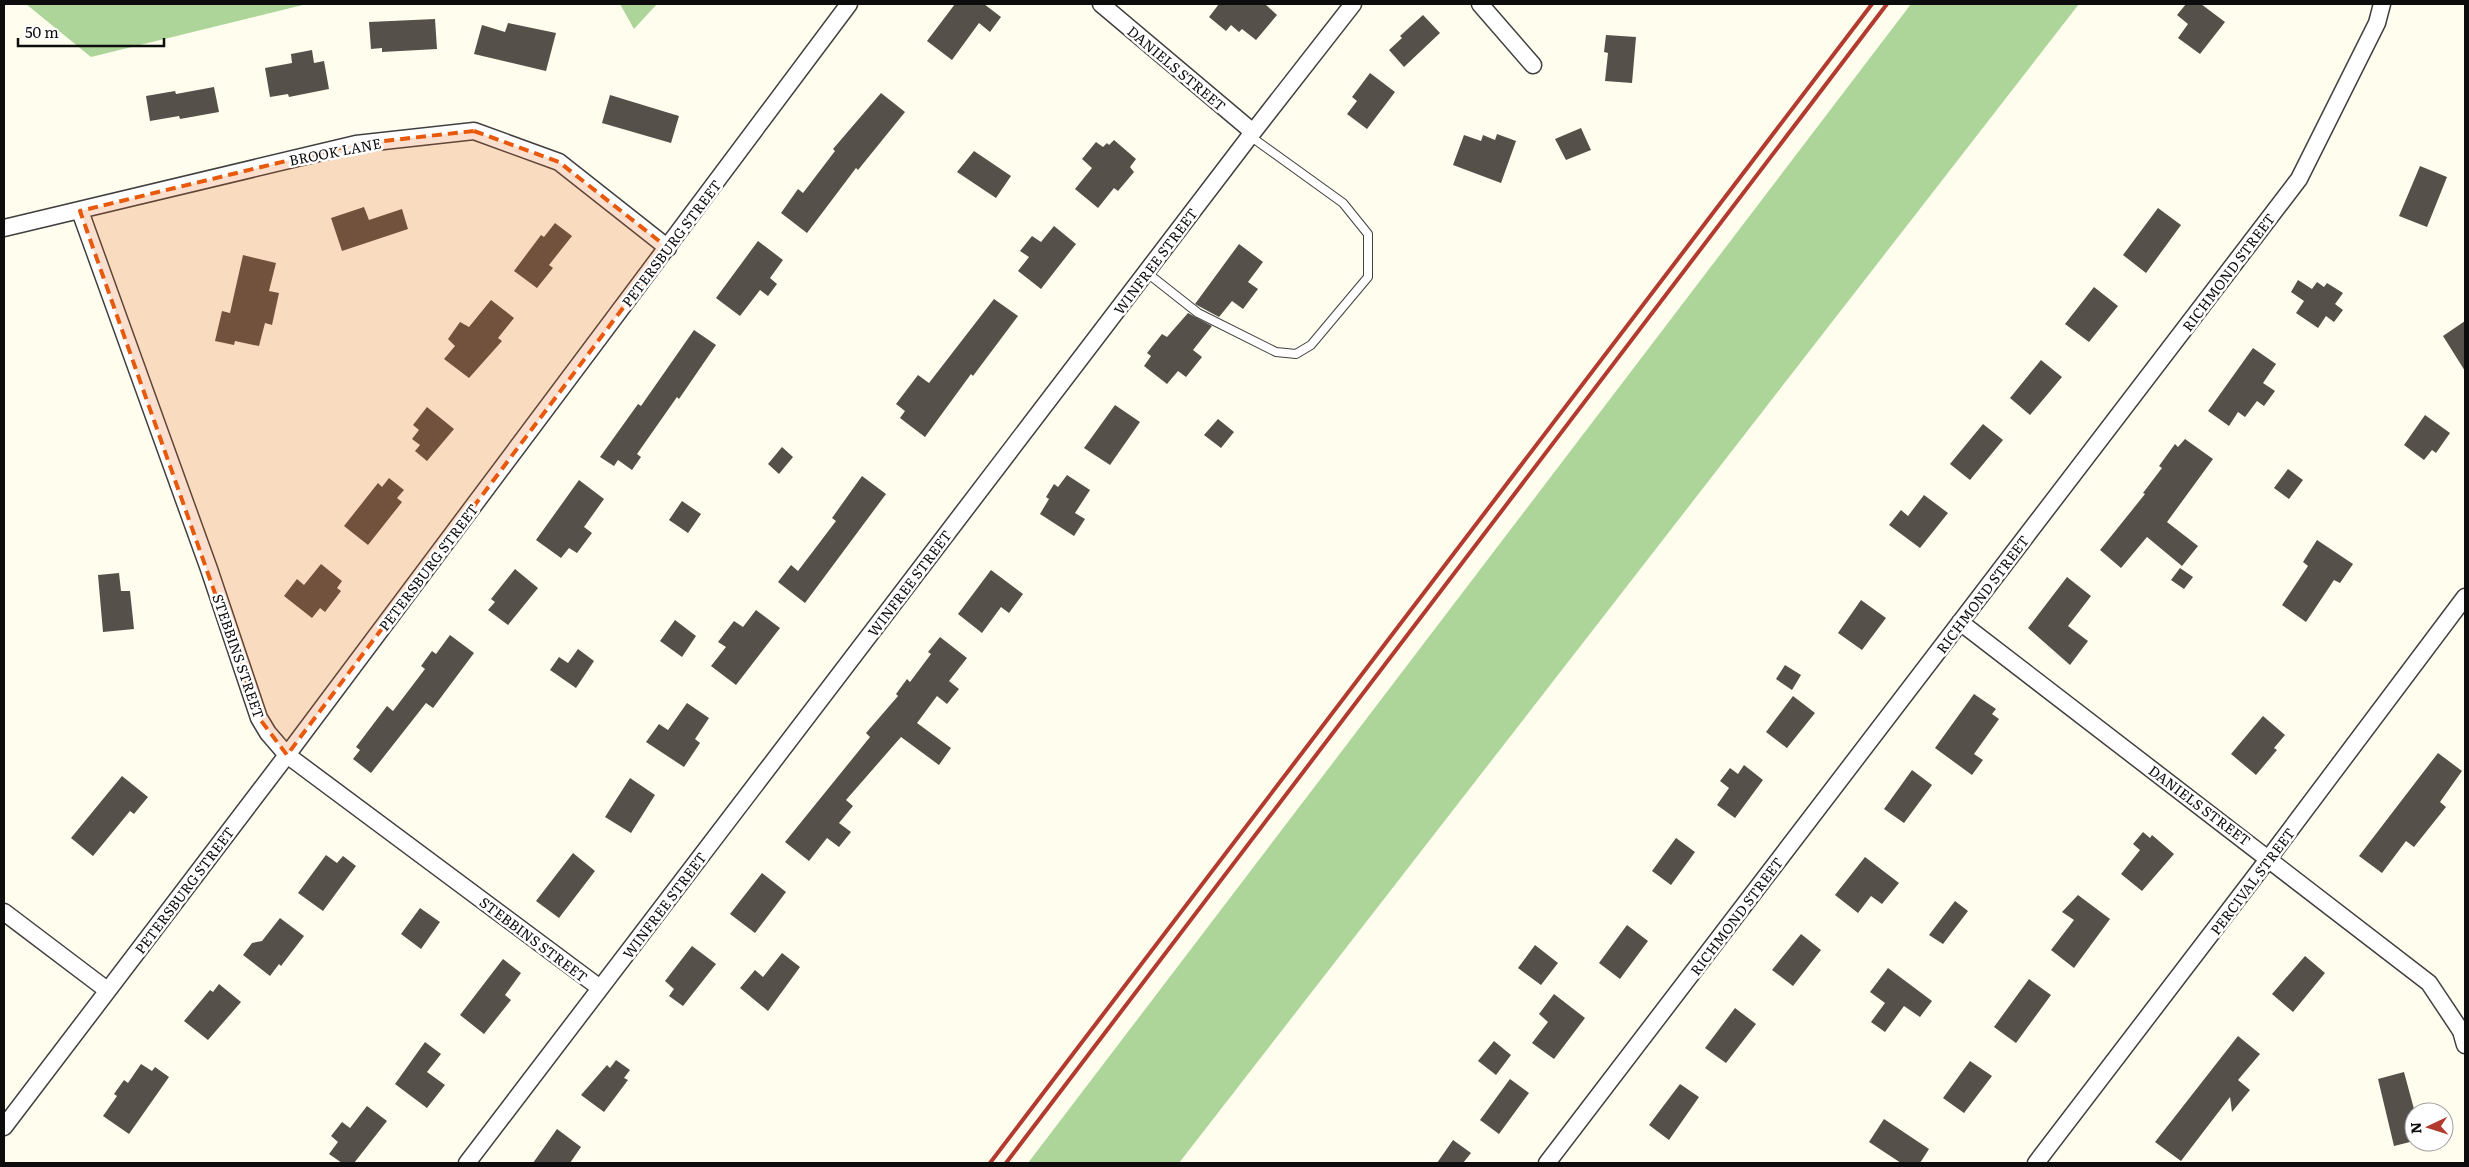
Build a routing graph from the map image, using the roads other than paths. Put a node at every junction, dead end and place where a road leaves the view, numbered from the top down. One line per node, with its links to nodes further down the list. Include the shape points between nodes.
1 (849, 4): 10 (street, PETERSBURG STREET)
2 (1101, 4): 7 (street, DANIELS STREET)
3 (1353, 4): 7 (street, WINFREE STREET)
4 (1480, 4): 6 (street)
5 (2382, 4): 13 (street, RICHMOND STREET, via 2377,23 2299,179)
6 (1533, 65)
7 (1251, 134): 11 (street, WINFREE STREET); 11 (lane, via 1343,203 1368,234 1368,277 1311,345 1296,354 1276,352 1198,312)
8 (80, 211): 9 (street, BROOK LANE); 10 (street, BROOK LANE, via 356,144 474,131 559,162); 14 (street, STEBBINS STREET, via 258,718)
9 (4, 228)
10 (668, 248): 14 (street, PETERSBURG STREET)
11 (1146, 272): 17 (street, WINFREE STREET)
12 (2465, 597): 15 (street, PERCIVAL STREET)
13 (1960, 622): 15 (street, DANIELS STREET); 22 (street, RICHMOND STREET)
14 (287, 754): 17 (street, STEBBINS STREET); 18 (street, PETERSBURG STREET)
15 (2270, 858): 19 (street, DANIELS STREET, via 2429,983 2461,1031); 23 (street, PERCIVAL STREET)
16 (4, 912): 18 (street)
17 (600, 988): 21 (street, WINFREE STREET)
18 (107, 990): 20 (street, PETERSBURG STREET)
19 (2465, 1045)
20 (4, 1127)
21 (467, 1163)
22 (1547, 1163)
23 (2036, 1163)

